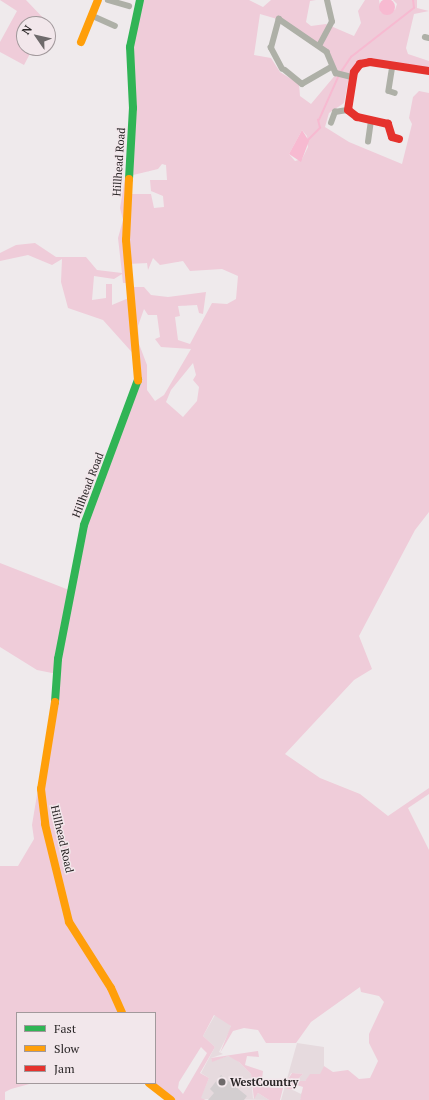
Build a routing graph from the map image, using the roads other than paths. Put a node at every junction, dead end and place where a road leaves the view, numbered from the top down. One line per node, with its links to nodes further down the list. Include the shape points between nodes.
1 (98, 0): 6 (street)
2 (108, 0): 5 (street)
3 (140, 0): 20 (street, Hillhead Road, via 130,47 133,108 126,236 133,341 140,375 84,525 58,659 41,789 45,824 70,922 111,988)
4 (327, 0): 9 (street, via 332,22)
5 (129, 6)
6 (93, 16): 7 (street); 8 (street)
7 (115, 26)
8 (80, 42)
9 (319, 46): 11 (street, via 329,54); 11 (street, via 276,19 270,54 284,70 303,85)
10 (393, 65): 12 (street); 13 (street, via 362,63); 14 (street, via 389,90)
11 (332, 67): 13 (street, via 340,75)
12 (429, 72)
13 (352, 77): 15 (street)
14 (396, 93)
15 (347, 110): 16 (street); 17 (street, via 335,112)
16 (372, 120): 18 (street, via 388,124 392,137); 19 (street)
17 (331, 123)
18 (399, 139)
19 (368, 142)
20 (122, 1012)
21 (150, 1084): 22 (street)
22 (171, 1100)

